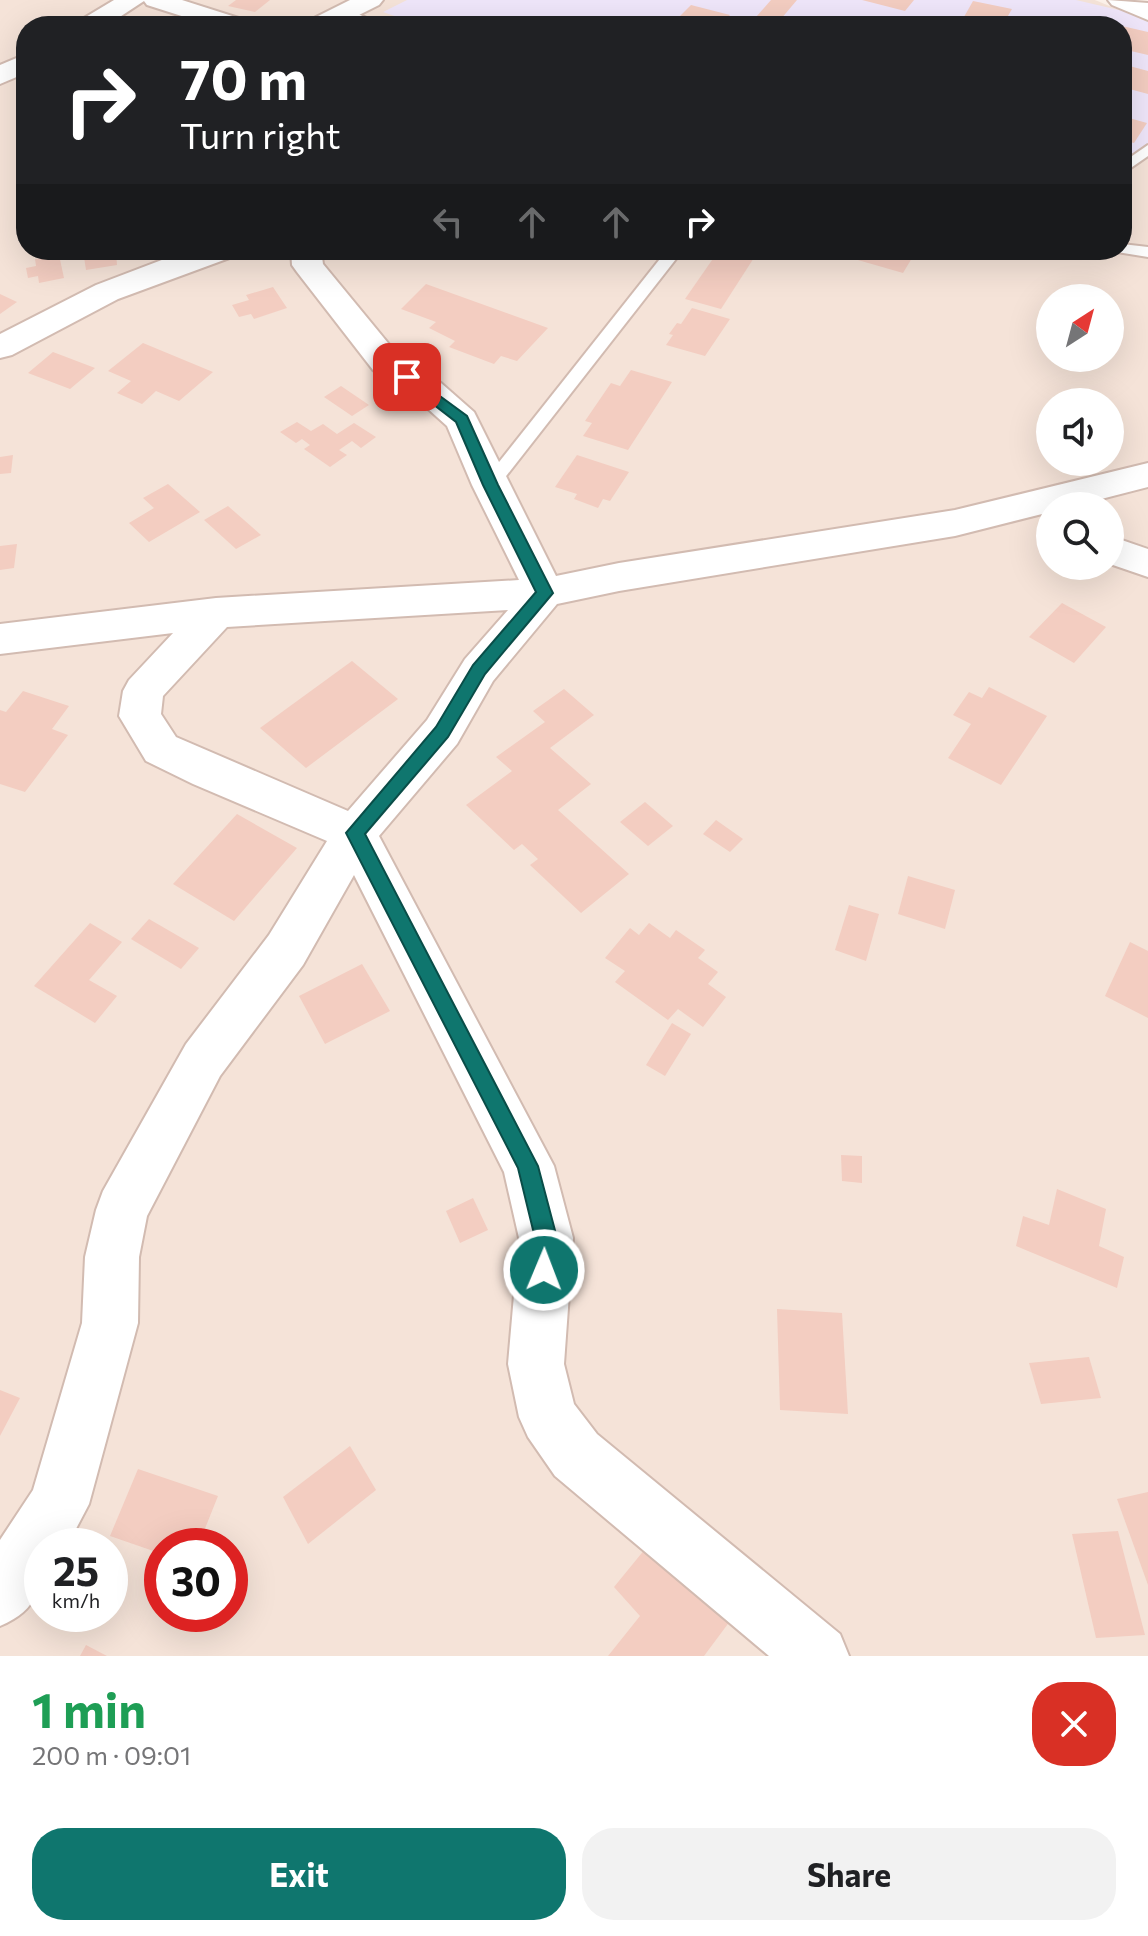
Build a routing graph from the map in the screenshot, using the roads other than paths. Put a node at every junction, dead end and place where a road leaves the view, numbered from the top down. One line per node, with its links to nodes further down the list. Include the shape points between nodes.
1 (132, 0): 7 (street)
2 (156, 0): 8 (street)
3 (370, 0): 5 (street)
4 (1121, 0): 6 (street)
5 (344, 12): 9 (street); 10 (lane)
6 (1148, 12)
7 (105, 16)
8 (207, 16)
9 (336, 16)
10 (353, 16)
11 (1148, 149): 12 (lane)
12 (1132, 162)
13 (186, 260): 16 (street, via 49,318)
14 (307, 260): 18 (street, via 385,362 462,420)
15 (667, 260): 18 (lane)
16 (0, 348)
17 (1148, 475): 19 (street)
18 (490, 485): 23 (street)
19 (1004, 513): 20 (street); 23 (street)
20 (1036, 524)
21 (1124, 555): 22 (street)
22 (1148, 563)
23 (545, 593): 24 (street); 26 (street, via 479,670 442,732)
24 (216, 613): 25 (street); 26 (street, via 143,691 140,716 161,749)
25 (0, 639)
26 (355, 833): 27 (street, via 286,950 203,1060 122,1210 112,1257 110,1323 59,1504); 28 (street, via 528,1166 546,1238 536,1364 548,1417 576,1455)
27 (0, 1595)
28 (818, 1656)

